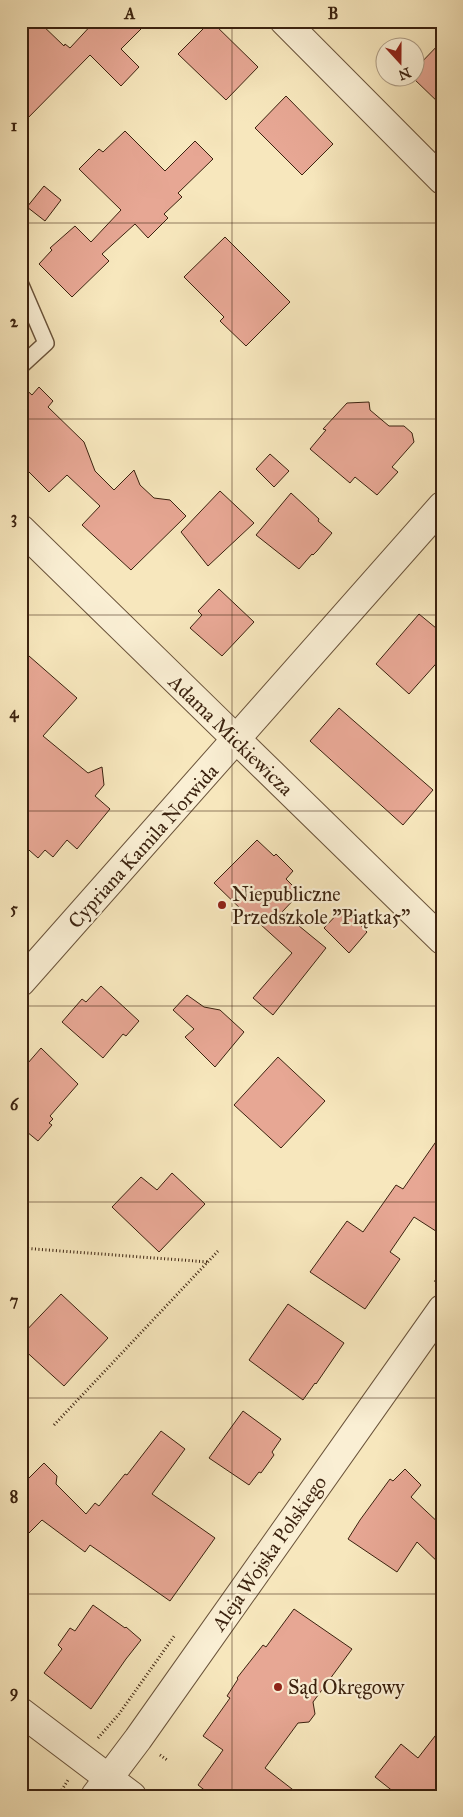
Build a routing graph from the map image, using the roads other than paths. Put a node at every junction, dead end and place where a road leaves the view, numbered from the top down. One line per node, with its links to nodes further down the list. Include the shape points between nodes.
1 (284, 21): 2 (street)
2 (442, 180)
3 (21, 285): 4 (lane, via 46,343)
4 (21, 366)
5 (442, 506): 7 (street, Cypriana Kamila Norwida)
6 (21, 529): 7 (street, Adama Mickiewicza)
7 (236, 740): 8 (street, Adama Mickiewicza); 9 (street, Cypriana Kamila Norwida)
8 (442, 940)
9 (21, 982)
10 (442, 1309): 12 (street, Aleja Wojska Polskiego)
11 (21, 1712): 12 (street)
12 (101, 1787): 13 (street)
13 (132, 1796)

